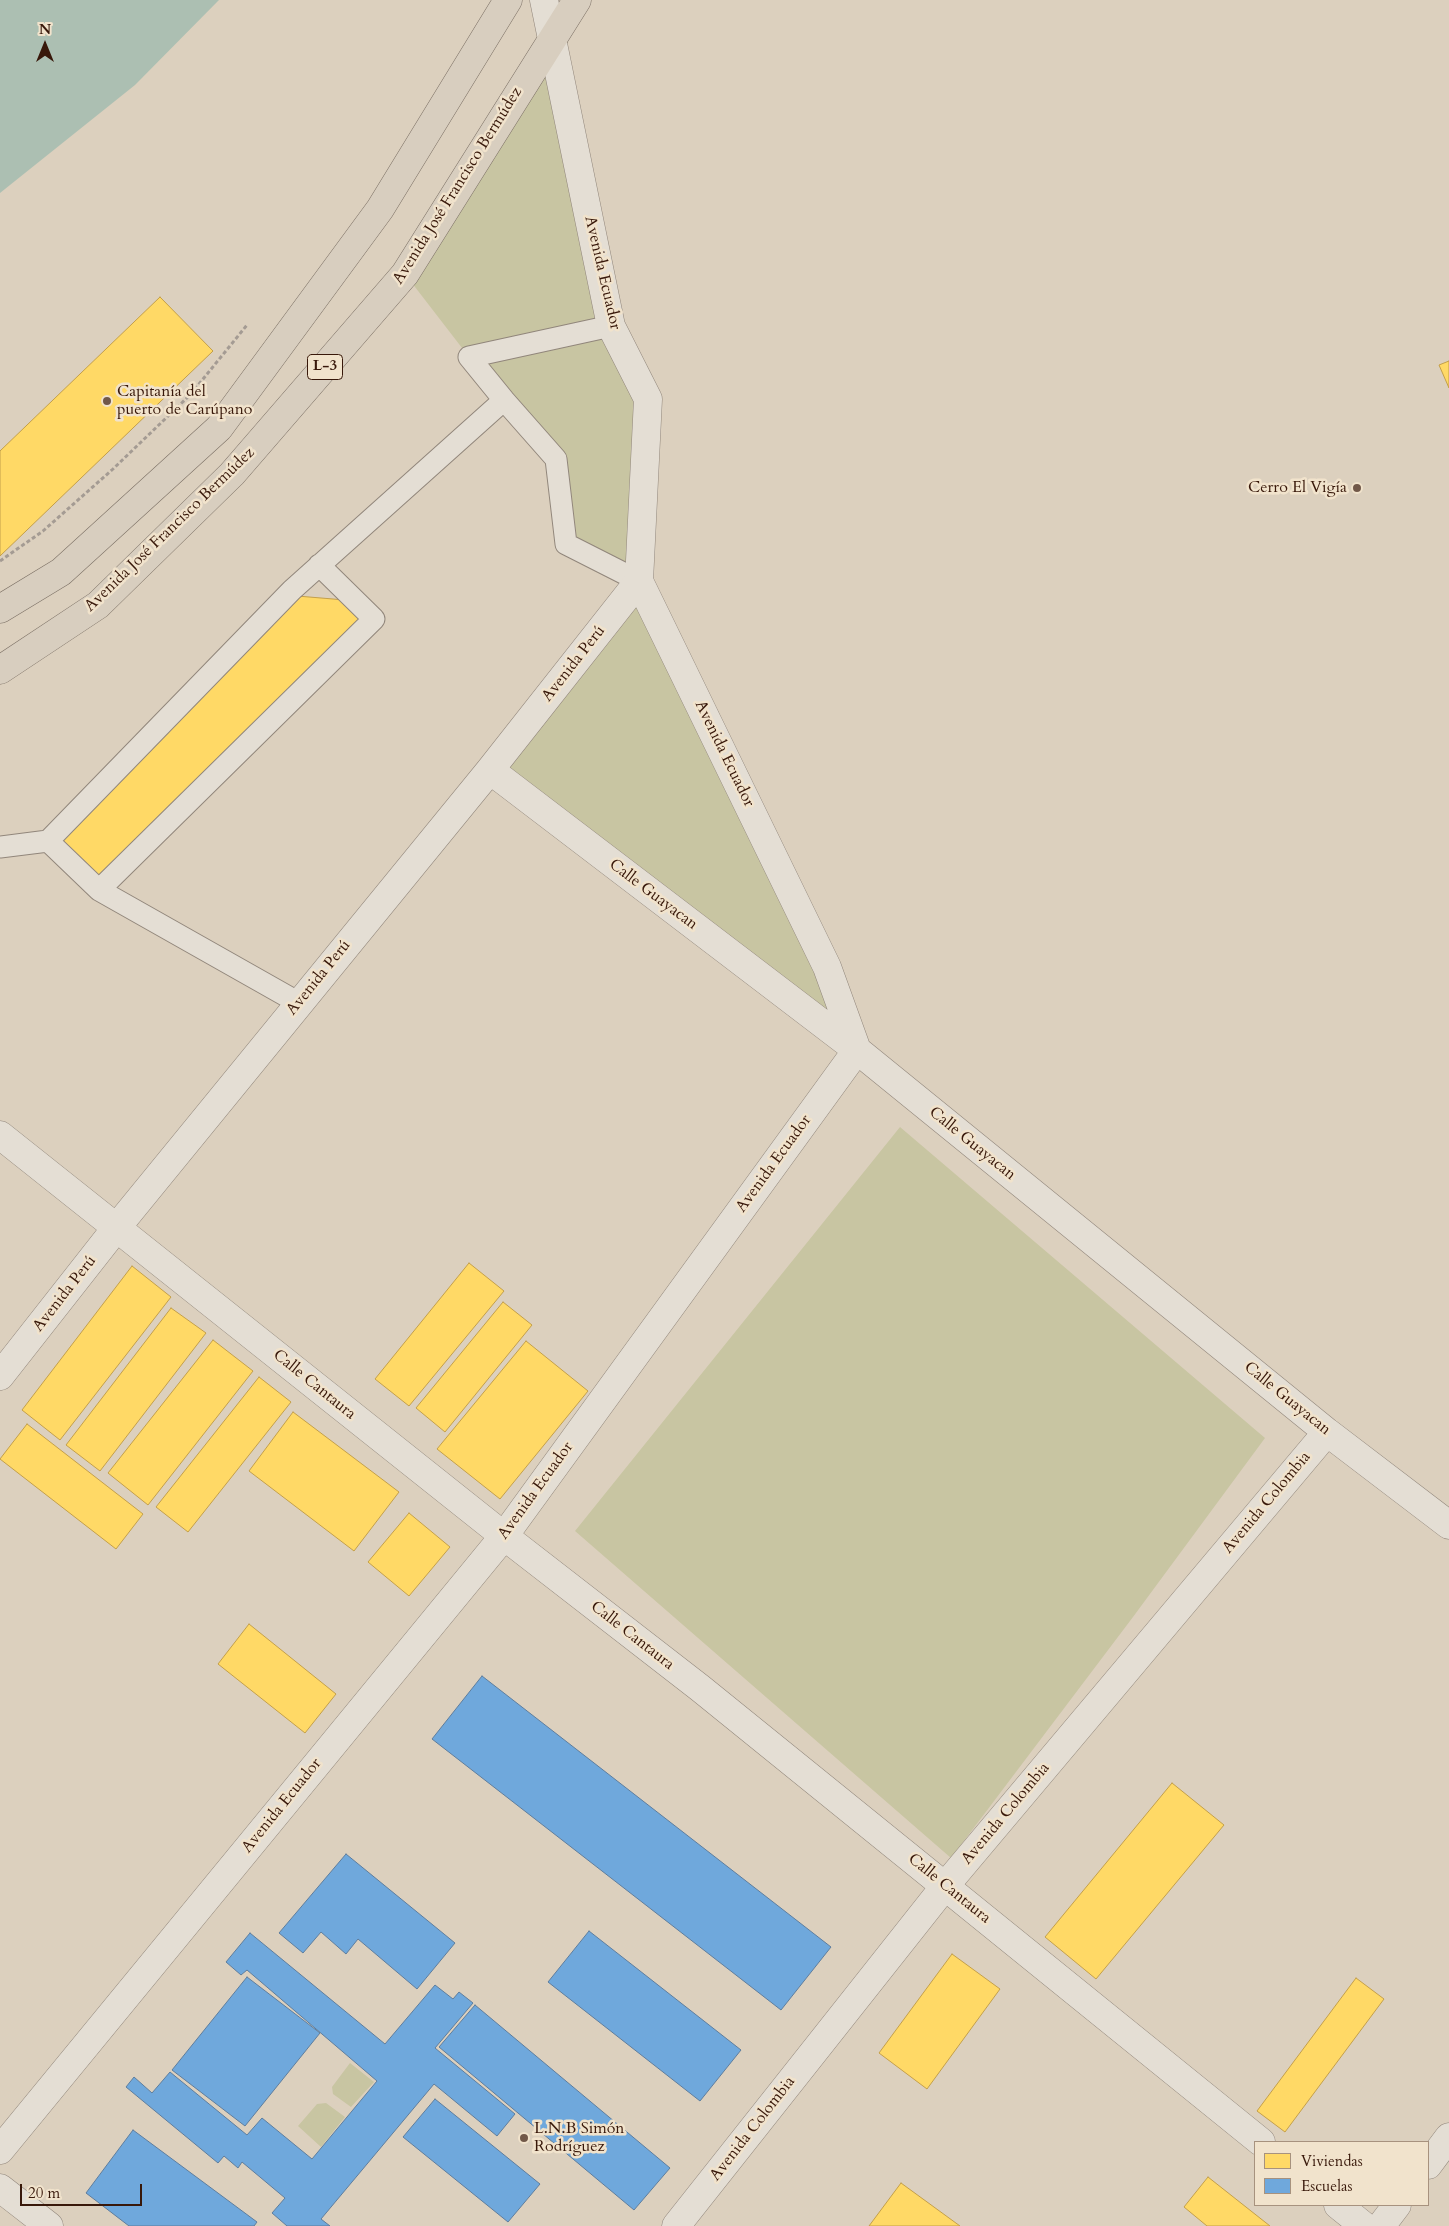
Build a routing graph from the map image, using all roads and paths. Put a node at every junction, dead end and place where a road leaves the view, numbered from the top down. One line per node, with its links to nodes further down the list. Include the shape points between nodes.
1 (508, 0): 11 (main road, via 380,209 219,428 61,572)
2 (544, 0): 4 (street, Avenida Ecuador)
3 (577, 0): 4 (main road, Avenida José Francisco Bermúdez / L-3)
4 (552, 38): 6 (street, Avenida Ecuador); 12 (main road, Avenida José Francisco Bermúdez / L-3, via 405,274 232,474 98,605)
5 (253, 319): 8 (path, via 190,395 127,456 43,532)
6 (611, 326): 7 (lane, via 469,357); 10 (street, Avenida Ecuador, via 648,398)
7 (504, 400): 9 (lane); 10 (lane, via 556,459 566,544)
8 (0, 561)
9 (319, 565): 14 (lane); 16 (lane, via 374,619)
10 (639, 581): 13 (street, Avenida Perú); 18 (street, Avenida Ecuador, via 827,967)
11 (0, 609)
12 (0, 670)
13 (490, 770): 17 (street, Avenida Perú); 18 (street, Calle Guayacan)
14 (48, 841): 15 (lane); 16 (lane)
15 (0, 846)
16 (99, 890): 17 (lane)
17 (299, 1003): 20 (street, Avenida Perú)
18 (857, 1050): 22 (street, Calle Guayacan); 24 (street, Avenida Ecuador)
19 (0, 1135): 20 (street, Calle Cantaura)
20 (117, 1227): 21 (street, Avenida Perú); 24 (street, Calle Cantaura)
21 (0, 1376)
22 (1327, 1432): 23 (street, Calle Guayacan); 25 (street, Avenida Colombia)
23 (1449, 1525)
24 (504, 1536): 25 (street, Calle Cantaura, via 708,1694); 28 (street, Avenida Ecuador)
25 (946, 1886): 27 (street, Calle Cantaura); 34 (street, Avenida Colombia)
26 (1449, 2137): 29 (street)
27 (1260, 2141)
28 (0, 2150)
29 (1429, 2164)
30 (0, 2188): 33 (street)
31 (1339, 2206): 35 (street)
32 (1396, 2206): 36 (street)
33 (49, 2226)
34 (676, 2226)
35 (1364, 2226)
36 (1381, 2226)

